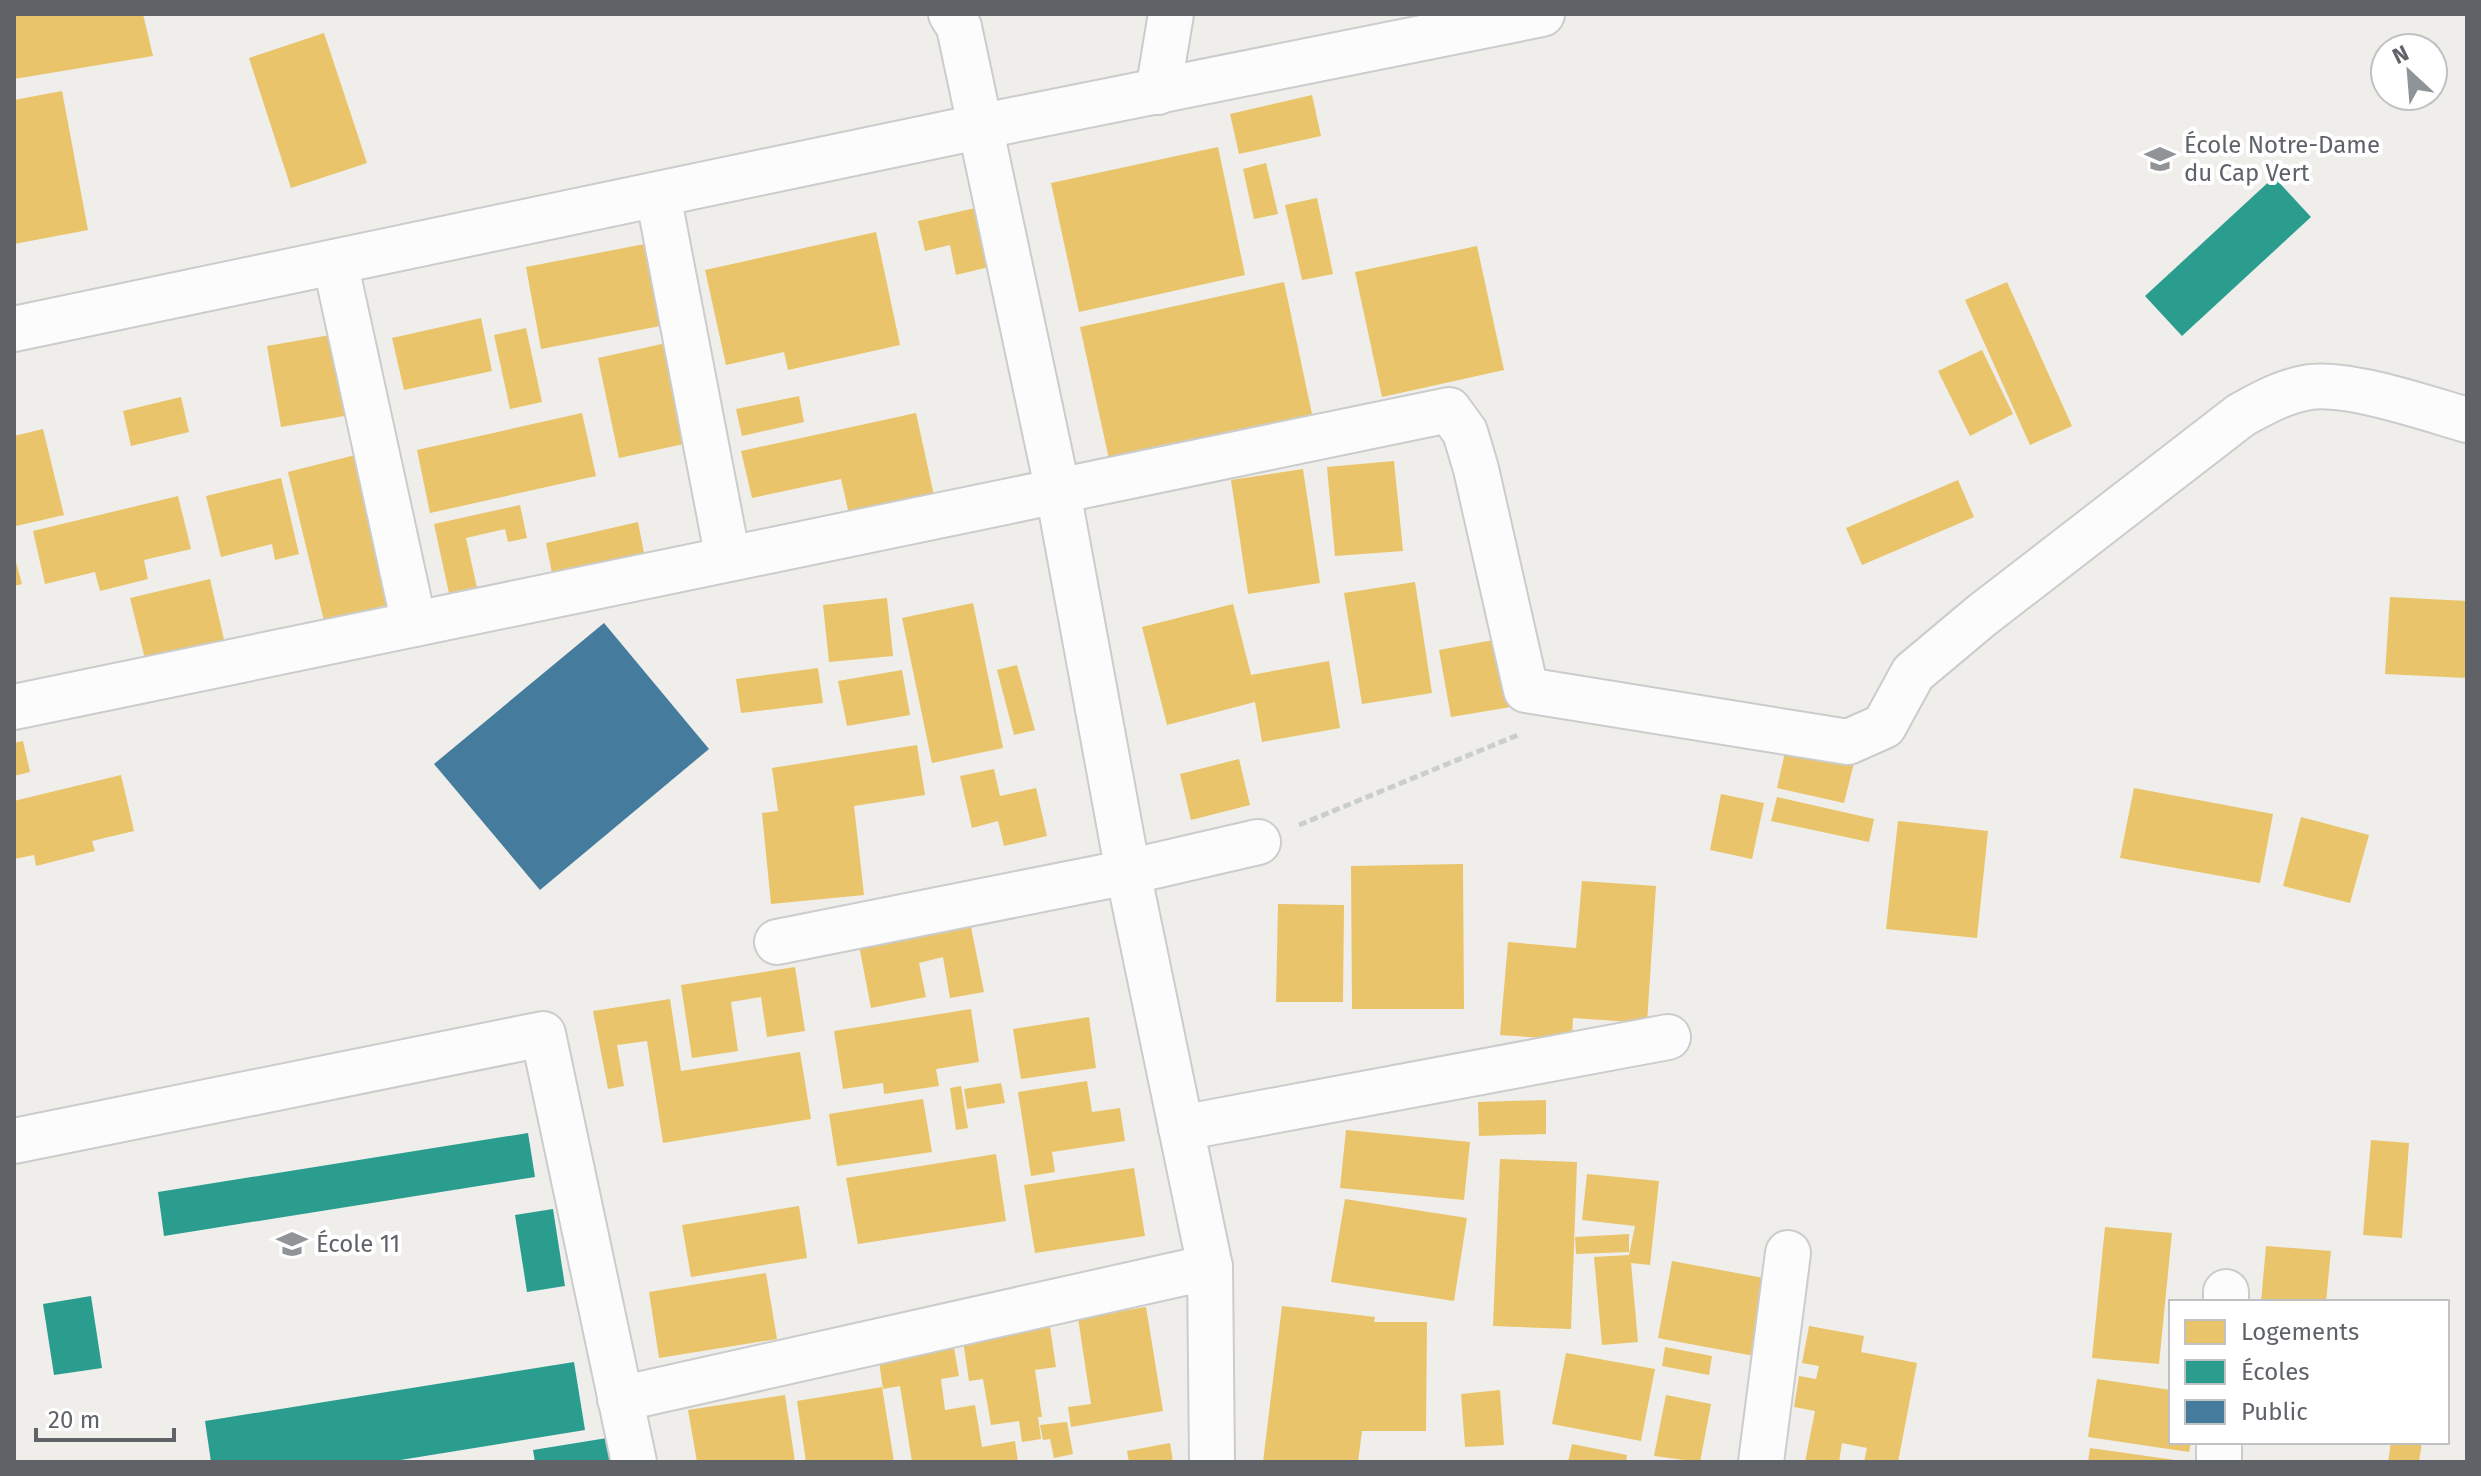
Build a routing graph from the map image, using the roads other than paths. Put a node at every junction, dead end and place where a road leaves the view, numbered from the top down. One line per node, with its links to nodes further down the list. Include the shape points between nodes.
1 (951, 14): 5 (street, via 959,27)
2 (1171, 14): 4 (street)
3 (1542, 14): 4 (street)
4 (1158, 92): 5 (street)
5 (978, 127): 6 (street); 10 (street)
6 (658, 195): 7 (street); 11 (street)
7 (335, 262): 8 (street); 12 (street)
8 (14, 329)
9 (2467, 420): 10 (street, via 2382,396 2312,387 2278,395 2241,415 1981,616 1913,673 1884,726 1848,742 1526,690 1476,469 1465,432 1449,410)
10 (1058, 492): 11 (street); 15 (street)
11 (728, 559): 12 (street)
12 (414, 624): 13 (street)
13 (14, 707)
14 (1258, 842): 15 (street)
15 (1128, 872): 16 (street); 18 (street)
16 (777, 942)
17 (1668, 1037): 18 (street)
18 (1181, 1128): 21 (street)
19 (14, 1141): 22 (street, via 543,1034)
20 (1788, 1253): 25 (street)
21 (1210, 1267): 22 (street); 24 (street)
22 (620, 1399): 23 (street)
23 (634, 1462)
24 (1212, 1462)
25 (1761, 1462)

